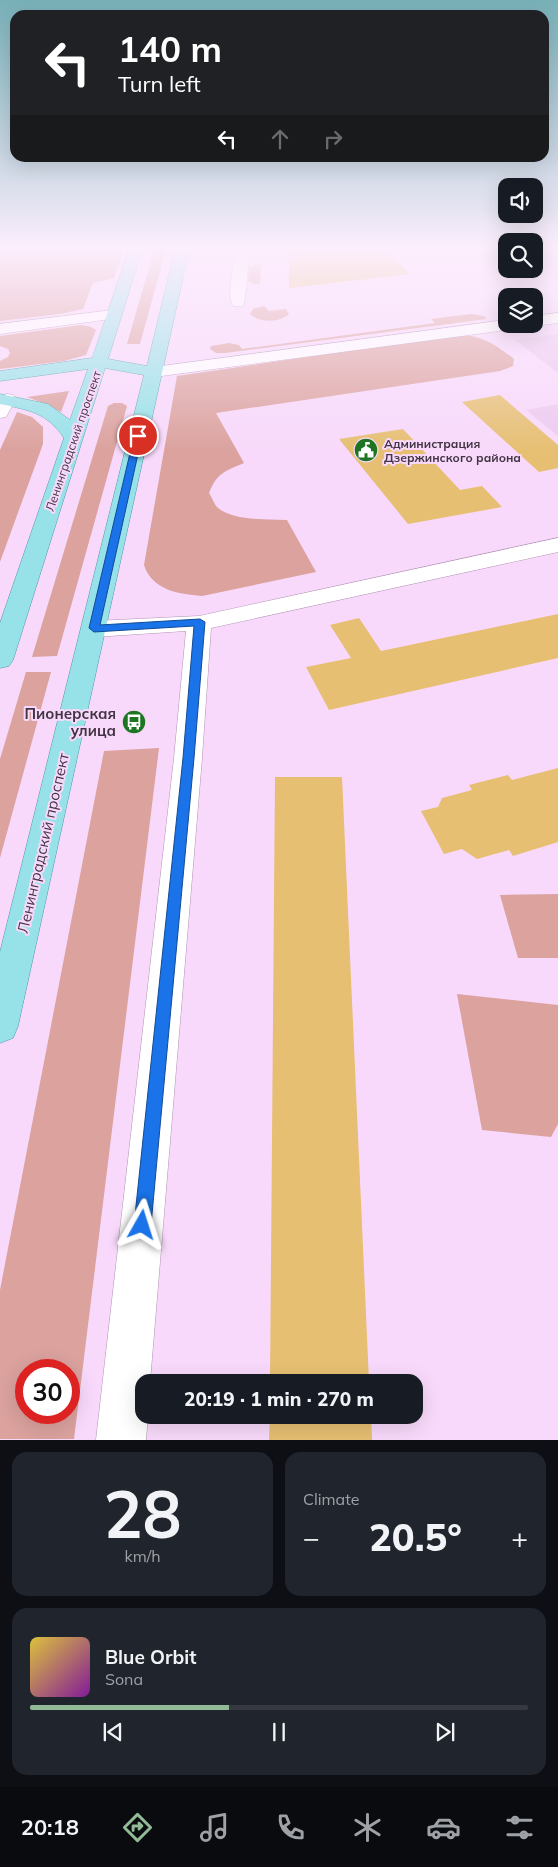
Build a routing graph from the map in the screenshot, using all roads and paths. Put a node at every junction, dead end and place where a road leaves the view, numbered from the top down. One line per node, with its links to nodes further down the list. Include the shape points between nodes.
1 (103, 317): 7 (street)
2 (113, 317): 8 (main road, Ленинградский проспект)
3 (167, 317): 9 (main road, Ленинградский проспект)
4 (558, 318): 5 (street)
5 (543, 320)
6 (498, 326): 9 (street)
7 (0, 329)
8 (100, 362): 9 (main road); 10 (main road); 11 (main road, Ленинградский проспект)
9 (154, 372): 11 (main road); 18 (main road, Ленинградский проспект)
10 (0, 376)
11 (94, 380): 12 (main road); 15 (main road, Ленинградский проспект)
12 (75, 383)
13 (29, 389): 14 (main road)
14 (2, 401): 15 (main road, via 42,408 62,421)
15 (74, 438): 19 (main road, Ленинградский проспект)
16 (558, 545): 17 (street)
17 (200, 622): 18 (street); 21 (street)
18 (94, 628): 20 (main road, Ленинградский проспект)
19 (0, 660)
20 (0, 1026)
21 (121, 1440)

